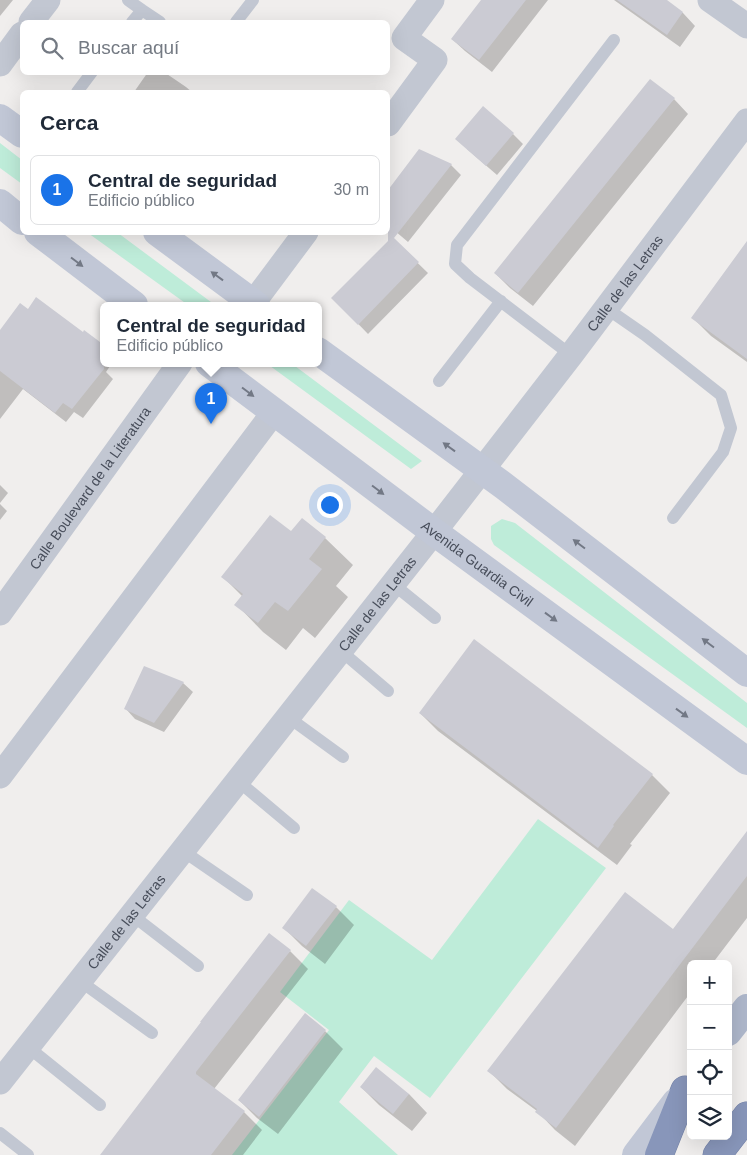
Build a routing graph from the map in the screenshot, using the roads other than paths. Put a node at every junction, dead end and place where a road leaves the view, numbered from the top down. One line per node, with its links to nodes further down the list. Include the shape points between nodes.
1 (48, 0): 7 (street)
2 (128, 0): 6 (lane)
3 (253, 0): 10 (lane)
4 (432, 0): 18 (street, via 404,38 435,60)
5 (710, 0): 11 (street)
6 (142, 10): 8 (lane); 9 (lane)
7 (33, 20)
8 (134, 20)
9 (157, 20)
10 (238, 20)
11 (747, 26)
12 (20, 37): 14 (street)
13 (614, 40): 26 (lane, via 457,245 455,264)
14 (0, 64)
15 (90, 75): 16 (lane)
16 (78, 90)
17 (0, 118): 20 (main road)
18 (390, 121)
19 (747, 121): 30 (street, Calle de las Letras)
20 (20, 133)
21 (0, 203): 22 (main road)
22 (20, 218)
23 (42, 235): 27 (main road, one-way to 27)
24 (161, 235): 28 (main road, one-way to 24)
25 (304, 235): 29 (street)
26 (501, 301): 32 (lane); 35 (lane)
27 (130, 302)
28 (252, 302)
29 (256, 302)
30 (606, 308): 32 (street, Calle de las Letras); 38 (lane, via 721,395 731,428 723,452)
31 (322, 354): 37 (main road, one-way to 31)
32 (571, 355): 37 (street, Calle de las Letras)
33 (177, 367): 41 (street, Calle Boulevard de la Literatura)
34 (214, 367): 36 (main road, Avenida Guardia Civil, one-way to 36)
35 (439, 381)
36 (274, 412): 39 (main road, Avenida Guardia Civil, one-way to 39); 49 (street)
37 (481, 471): 39 (street, Calle de las Letras); 44 (main road, one-way to 37)
38 (673, 518)
39 (434, 532): 40 (street, Calle de las Letras); 48 (main road, Avenida Guardia Civil, one-way to 48)
40 (393, 584): 42 (lane); 43 (street, Calle de las Letras)
41 (0, 613)
42 (435, 618)
43 (341, 651): 45 (lane); 46 (street, Calle de las Letras)
44 (747, 672)
45 (388, 691)
46 (288, 717): 47 (lane); 50 (street, Calle de las Letras)
47 (343, 757)
48 (747, 761)
49 (0, 776)
50 (238, 781): 51 (lane); 52 (street, Calle de las Letras)
51 (294, 828)
52 (183, 851): 53 (lane); 54 (street, Calle de las Letras)
53 (247, 895)
54 (132, 915): 55 (lane); 56 (street, Calle de las Letras)
55 (198, 966)
56 (80, 980): 59 (lane); 60 (street, Calle de las Letras)
57 (747, 1008): 58 (main road)
58 (732, 1027)
59 (152, 1033)
60 (28, 1047): 61 (street, Calle de las Letras); 64 (lane)
61 (0, 1082)
62 (687, 1087): 68 (main road)
63 (687, 1088): 69 (highway)
64 (100, 1105)
65 (747, 1116): 70 (highway)
66 (0, 1134): 67 (lane)
67 (28, 1155)
68 (636, 1155)
69 (659, 1155)
70 (718, 1155)

